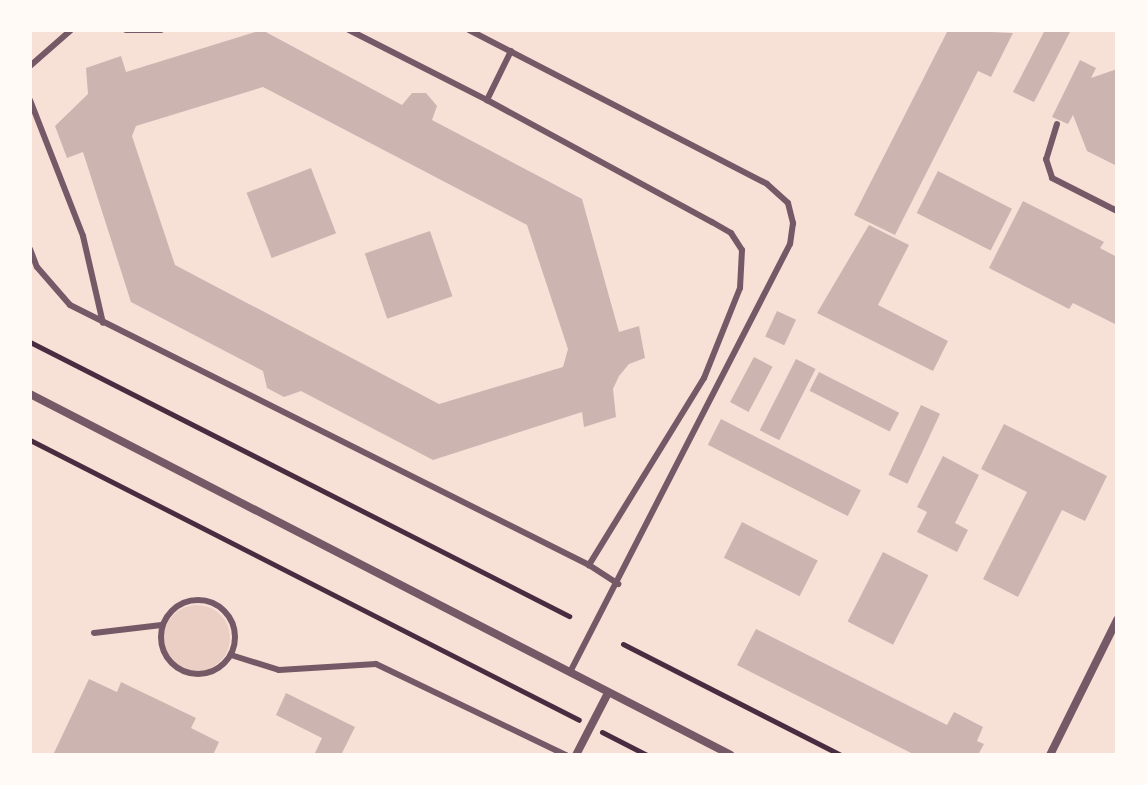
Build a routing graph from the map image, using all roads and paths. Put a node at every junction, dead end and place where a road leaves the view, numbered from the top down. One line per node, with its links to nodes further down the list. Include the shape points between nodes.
1 (71, 30): 7 (lane)
2 (126, 30): 3 (lane)
3 (161, 30)
4 (349, 30): 9 (lane)
5 (469, 30): 6 (lane)
6 (511, 51): 9 (lane); 18 (lane, via 767,184 788,203 793,223 790,244)
7 (30, 66)
8 (30, 100): 13 (lane, via 83,236)
9 (487, 100): 17 (lane, via 731,233 742,250 740,288 704,378)
10 (1057, 124): 11 (lane, via 1046,159 1052,178)
11 (1117, 211)
12 (30, 249): 13 (lane, via 56,292)
13 (103, 323): 17 (lane)
14 (30, 342): 19 (path)
15 (30, 394): 25 (street)
16 (30, 440): 27 (path)
17 (589, 565): 18 (lane)
18 (618, 584): 25 (lane)
19 (569, 616)
20 (1117, 620): 33 (street)
21 (162, 625): 22 (lane); 24 (lane, via 162,649 188,674 213,672); 24 (lane, via 177,606 213,603 231,619)
22 (94, 633)
23 (623, 644): 32 (path)
24 (231, 655): 28 (lane, via 279,670 376,664)
25 (570, 672): 26 (street)
26 (608, 693): 27 (street); 31 (street)
27 (591, 726): 29 (street); 30 (path)
28 (566, 755)
29 (576, 755)
30 (647, 755)
31 (731, 755)
32 (841, 755)
33 (1050, 755)

